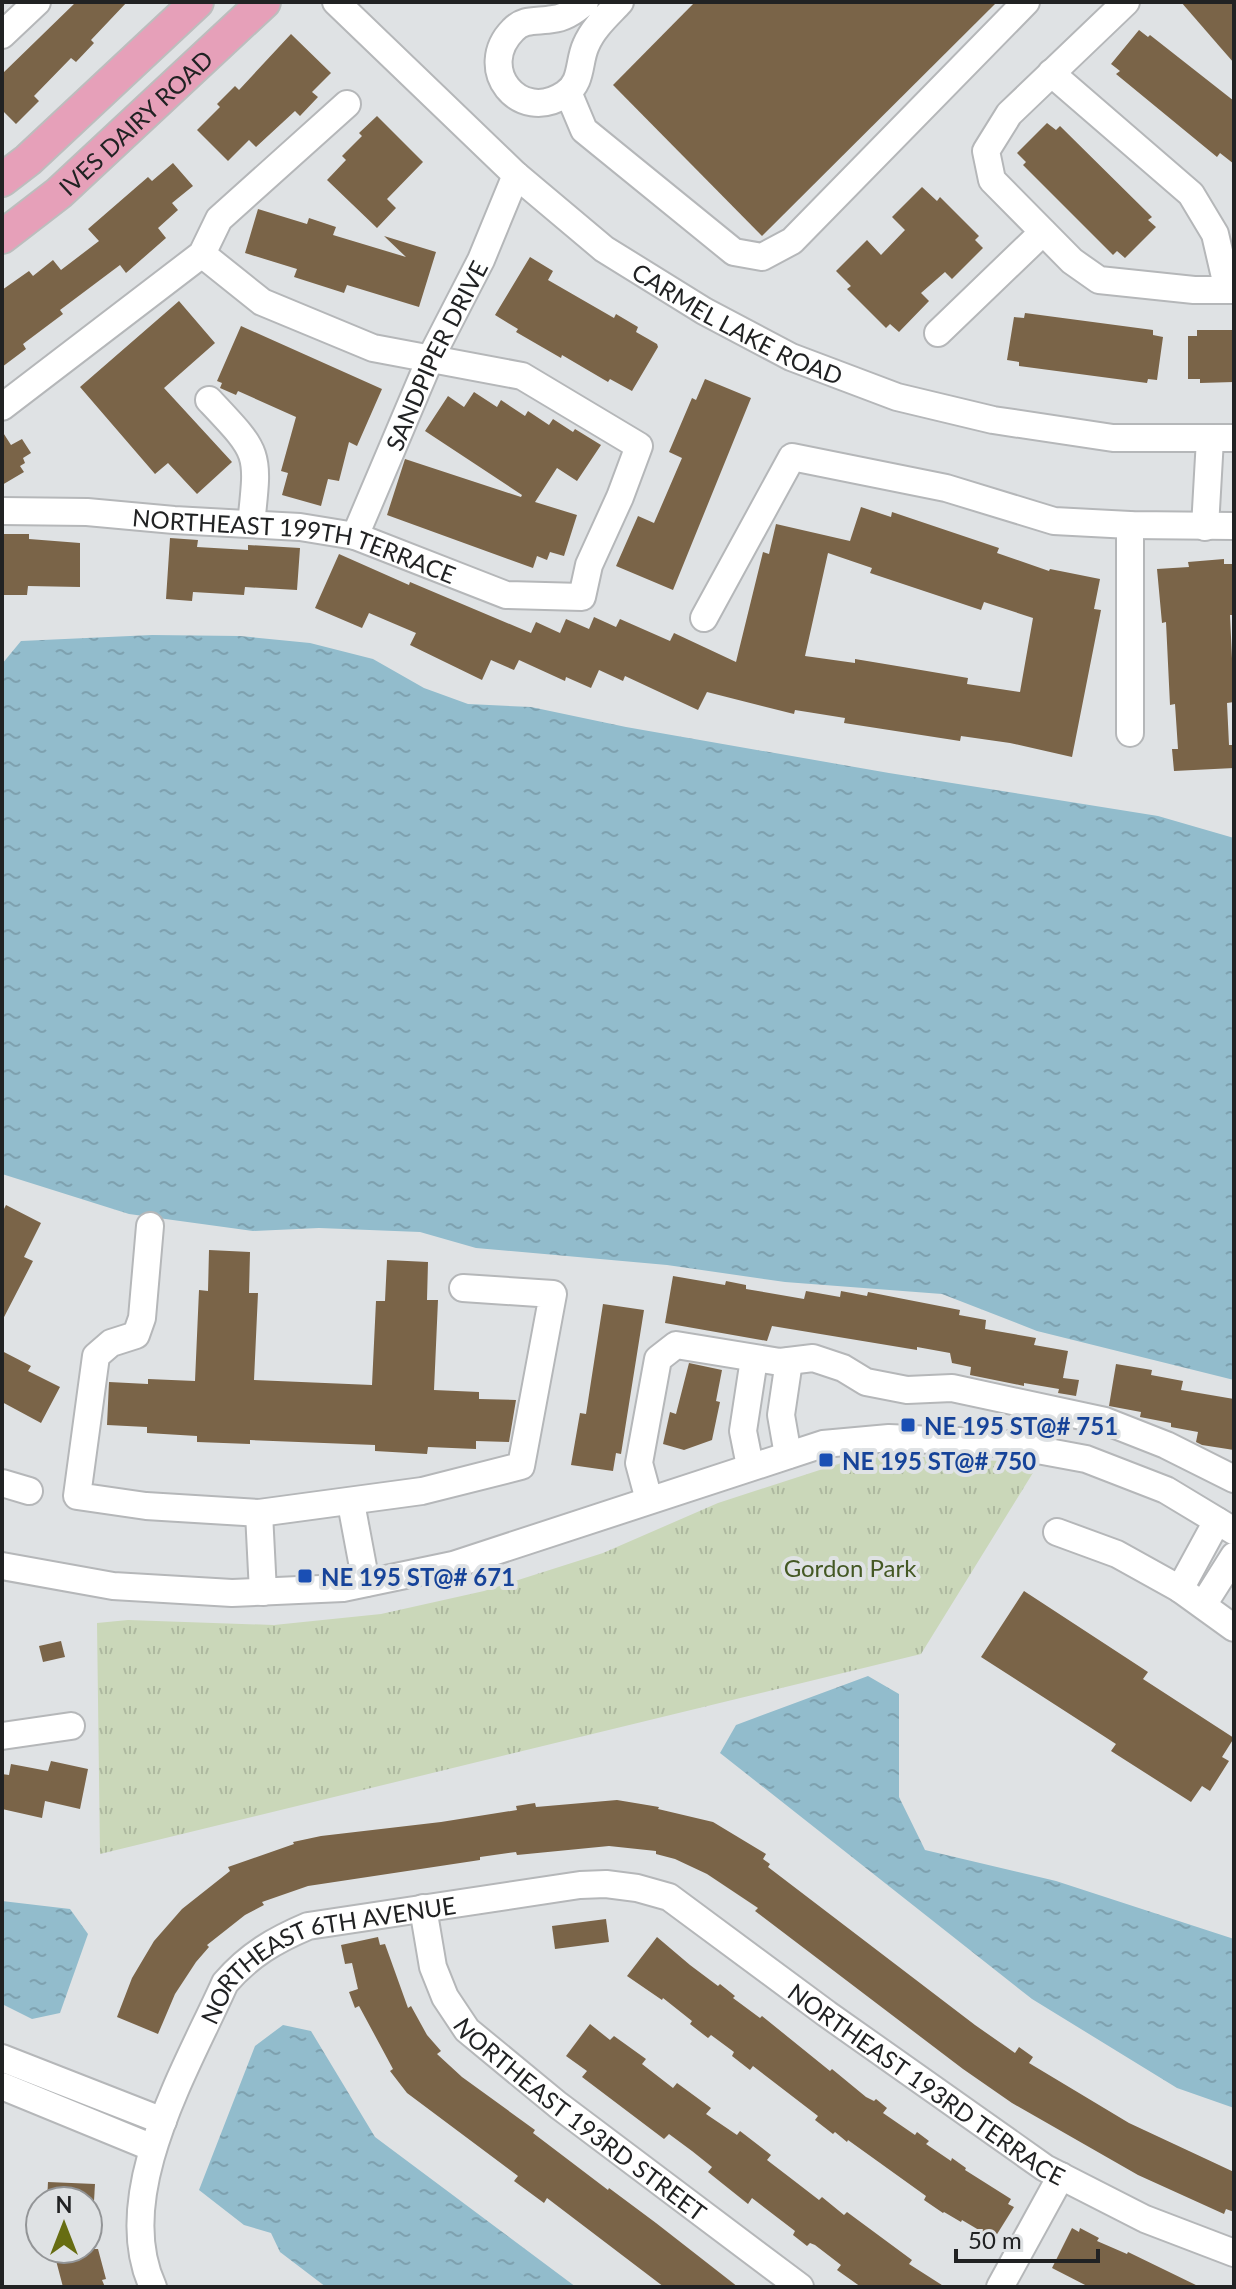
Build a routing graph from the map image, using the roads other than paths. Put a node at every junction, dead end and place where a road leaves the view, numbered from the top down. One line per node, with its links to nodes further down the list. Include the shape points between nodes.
1 (37, 2): 9 (street)
2 (197, 2): 14 (main road, IVES DAIRY ROAD)
3 (264, 2): 16 (main road, IVES DAIRY ROAD, via 59,193)
4 (336, 2): 13 (street, CARMEL LAKE ROAD)
5 (585, 2): 11 (street, via 555,19 515,27 499,55 504,85 515,98 541,102)
6 (620, 2): 11 (street, via 585,46 577,82)
7 (1026, 2): 11 (street, via 792,241 762,257 734,252 584,130)
8 (1126, 2): 10 (street)
9 (2, 35)
10 (1051, 73): 15 (street, via 1009,114 986,151 992,180); 18 (street, via 1191,194 1215,234)
11 (568, 92)
12 (347, 104): 17 (street, via 219,219)
13 (516, 175): 20 (street, SANDPIPER DRIVE, via 481,260); 23 (street, CARMEL LAKE ROAD, via 604,249 704,311 791,357 897,397 993,420 1113,438)
14 (2, 180)
15 (1043, 232): 18 (street, via 1099,280); 19 (street)
16 (2, 237)
17 (202, 254): 20 (street, via 262,302 373,348); 22 (street)
18 (1231, 290)
19 (938, 333)
20 (431, 357): 29 (street, SANDPIPER DRIVE); 29 (street, NORTHEAST 199TH TERRACE, via 522,376 639,446 589,565 582,597 506,595)
21 (209, 400): 25 (street, via 251,447 257,470)
22 (2, 407)
23 (1222, 439): 28 (street)
24 (2, 511): 25 (street, NORTHEAST 199TH TERRACE)
25 (251, 524): 29 (street, NORTHEAST 199TH TERRACE)
26 (1130, 525): 28 (street); 30 (street, via 1054,521 946,488 792,457); 31 (street)
27 (1234, 526): 28 (street)
28 (1205, 527)
29 (355, 536)
30 (704, 618)
31 (1130, 733)
32 (150, 1226): 43 (street, via 136,1335 111,1343 96,1356 77,1496)
33 (463, 1288): 42 (street, via 553,1294 521,1466)
34 (754, 1359): 35 (street); 37 (street, via 743,1431); 41 (street, via 676,1345 658,1359 639,1463)
35 (789, 1361): 36 (street, via 781,1415); 38 (street, via 813,1358 866,1382 907,1390 952,1388 1105,1421)
36 (788, 1455): 37 (street); 44 (street, via 823,1444 889,1438 1000,1443 1086,1459 1166,1490)
37 (750, 1466): 41 (street)
38 (1234, 1479)
39 (2, 1483): 40 (street)
40 (29, 1491)
41 (649, 1500): 48 (street, via 453,1565)
42 (351, 1503): 43 (street); 48 (street)
43 (259, 1513): 50 (street)
44 (1226, 1526): 49 (street)
45 (1057, 1532): 49 (street, via 1117,1554)
46 (1234, 1556): 51 (street)
47 (2, 1566): 50 (street, via 113,1586)
48 (366, 1583): 50 (street)
49 (1180, 1589): 51 (street)
50 (263, 1592)
51 (1203, 1605): 52 (street)
52 (1234, 1628)
53 (71, 1726): 54 (street)
54 (2, 1736)
55 (637, 1888): 56 (street, NORTHEAST 6TH AVENUE, via 580,1885); 61 (street, NORTHEAST 193RD TERRACE, via 669,1897)
56 (423, 1908): 59 (street, NORTHEAST 6TH AVENUE, via 308,1926 273,1941 240,1965 225,1983); 64 (street, NORTHEAST 193RD STREET, via 433,1967 467,2030)
57 (2, 2058): 59 (street)
58 (2, 2086): 60 (street)
59 (163, 2121): 60 (street, NORTHEAST 6TH AVENUE)
60 (153, 2148): 63 (street, NORTHEAST 6TH AVENUE, via 139,2220 141,2251)
61 (1061, 2176): 62 (street, NORTHEAST 193RD TERRACE, via 1145,2219); 65 (street)
62 (1234, 2253)
63 (153, 2287)
64 (800, 2287)
65 (1000, 2287)

